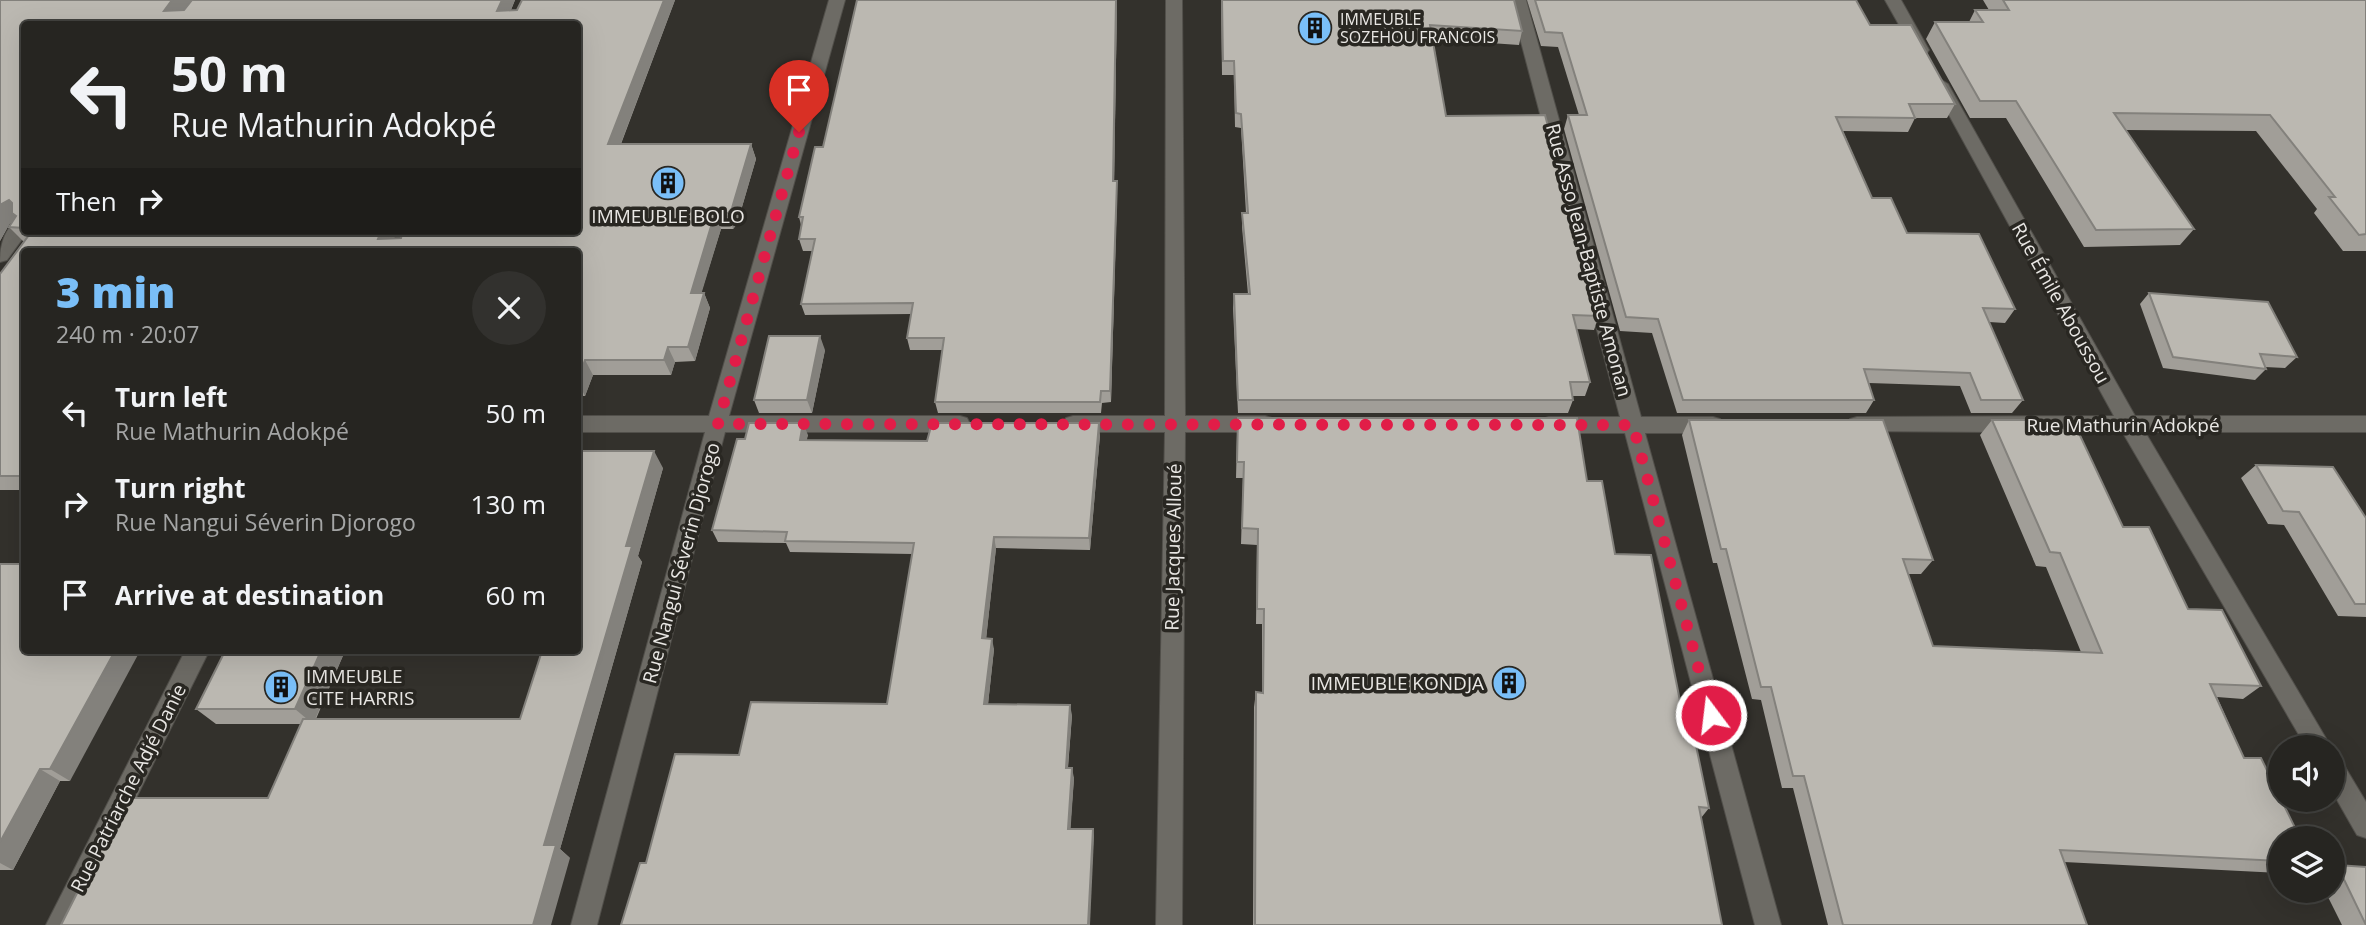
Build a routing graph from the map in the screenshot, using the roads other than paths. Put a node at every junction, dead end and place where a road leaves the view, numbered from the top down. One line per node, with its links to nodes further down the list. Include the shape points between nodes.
1 (837, 0): 8 (street, Rue Nangui Séverin Djorogo)
2 (1174, 0): 11 (street, Rue Jacques Alloué)
3 (1518, 0): 15 (street, Rue Asso Jean-Baptiste Amonan)
4 (1893, 0): 18 (street, Rue Émile Aboussou)
5 (21, 228): 6 (street)
6 (0, 255)
7 (581, 424): 8 (street)
8 (718, 424): 9 (street); 24 (street, Rue Nangui Séverin Djorogo)
9 (981, 424)
10 (1050, 424): 11 (street)
11 (1175, 424): 13 (street); 25 (street, Rue Jacques Alloué)
12 (2366, 424): 18 (street, Rue Mathurin Adokpé)
13 (1286, 425)
14 (1522, 425): 15 (street)
15 (1633, 425): 16 (street); 26 (street, Rue Asso Jean-Baptiste Amonan)
16 (1729, 425)
17 (1840, 425): 18 (street, Rue Mathurin Adokpé)
18 (2130, 426): 20 (street, Rue Émile Aboussou)
19 (195, 654): 23 (street, Rue Patriarche Adjé Danie)
20 (2312, 735)
21 (2345, 790): 22 (street)
22 (2366, 826)
23 (59, 925)
24 (584, 925)
25 (1169, 925)
26 (1768, 925)

